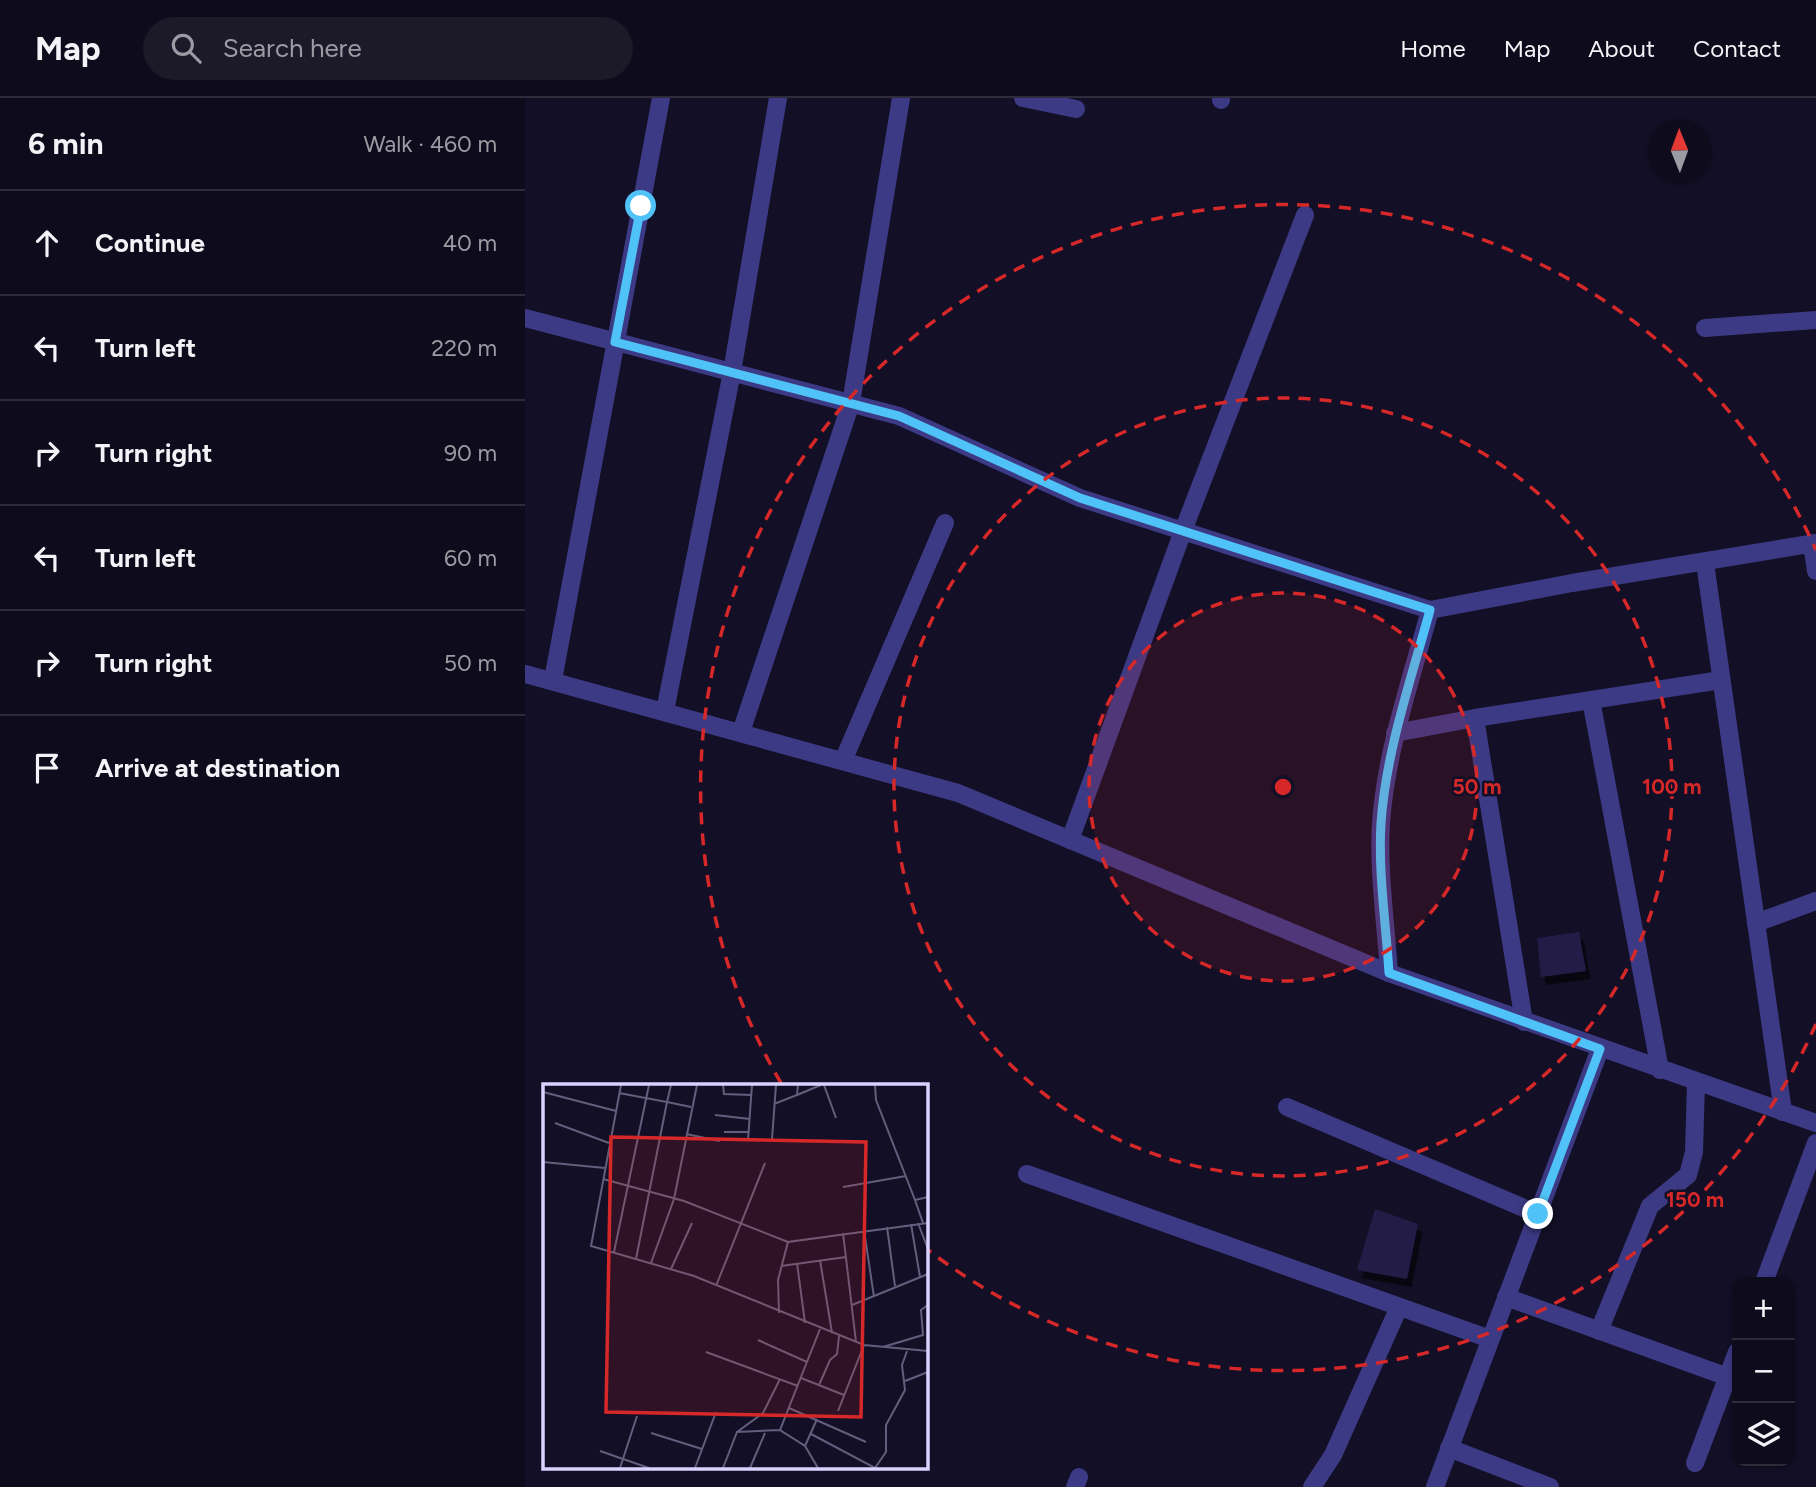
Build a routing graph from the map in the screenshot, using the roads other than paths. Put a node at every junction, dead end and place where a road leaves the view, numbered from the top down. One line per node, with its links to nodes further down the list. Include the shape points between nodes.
1 (661, 98): 10 (street)
2 (778, 98): 11 (street)
3 (901, 98): 12 (street)
4 (1023, 98): 5 (street)
5 (1076, 109)
6 (1305, 215): 14 (street)
7 (525, 318): 10 (street)
8 (1816, 320): 9 (street)
9 (1705, 328)
10 (615, 342): 11 (street); 20 (street)
11 (732, 372): 12 (street); 23 (street)
12 (851, 403): 14 (street, via 899,416 1080,498); 25 (street)
13 (945, 523): 27 (street)
14 (1183, 531): 18 (street); 28 (street)
15 (1814, 544): 16 (street); 17 (street)
16 (1705, 563): 18 (street); 21 (street)
17 (1816, 571)
18 (1430, 610): 26 (street)
19 (525, 674): 20 (street)
20 (553, 680): 23 (street)
21 (1721, 680): 22 (street); 30 (street)
22 (1591, 700): 24 (street); 34 (street)
23 (665, 711): 25 (street)
24 (1475, 718): 26 (street); 32 (street)
25 (741, 732): 27 (street)
26 (1395, 733): 31 (street, via 1381,824)
27 (843, 761): 28 (street, via 958,793)
28 (1070, 840): 31 (street)
29 (1816, 901): 30 (street)
30 (1756, 923): 37 (street)
31 (1389, 973): 32 (street)
32 (1524, 1022): 33 (street)
33 (1600, 1049): 34 (street); 41 (street)
34 (1660, 1070): 35 (street)
35 (1696, 1082): 37 (street); 45 (street, via 1693,1163 1688,1175 1650,1206)
36 (1287, 1107): 41 (street)
37 (1783, 1112): 38 (street)
38 (1816, 1123)
39 (1816, 1143): 42 (street)
40 (1027, 1174): 44 (street)
41 (1538, 1214): 43 (street)
42 (1766, 1277)
43 (1507, 1297): 45 (street); 46 (street)
44 (1399, 1307): 46 (street); 51 (street, via 1333,1455)
45 (1599, 1331): 48 (street)
46 (1490, 1339): 49 (street)
47 (1732, 1366): 48 (street)
48 (1728, 1377): 50 (street)
49 (1449, 1448): 52 (street); 53 (street)
50 (1695, 1463)
51 (1312, 1487)
52 (1435, 1487)
53 (1550, 1487)

